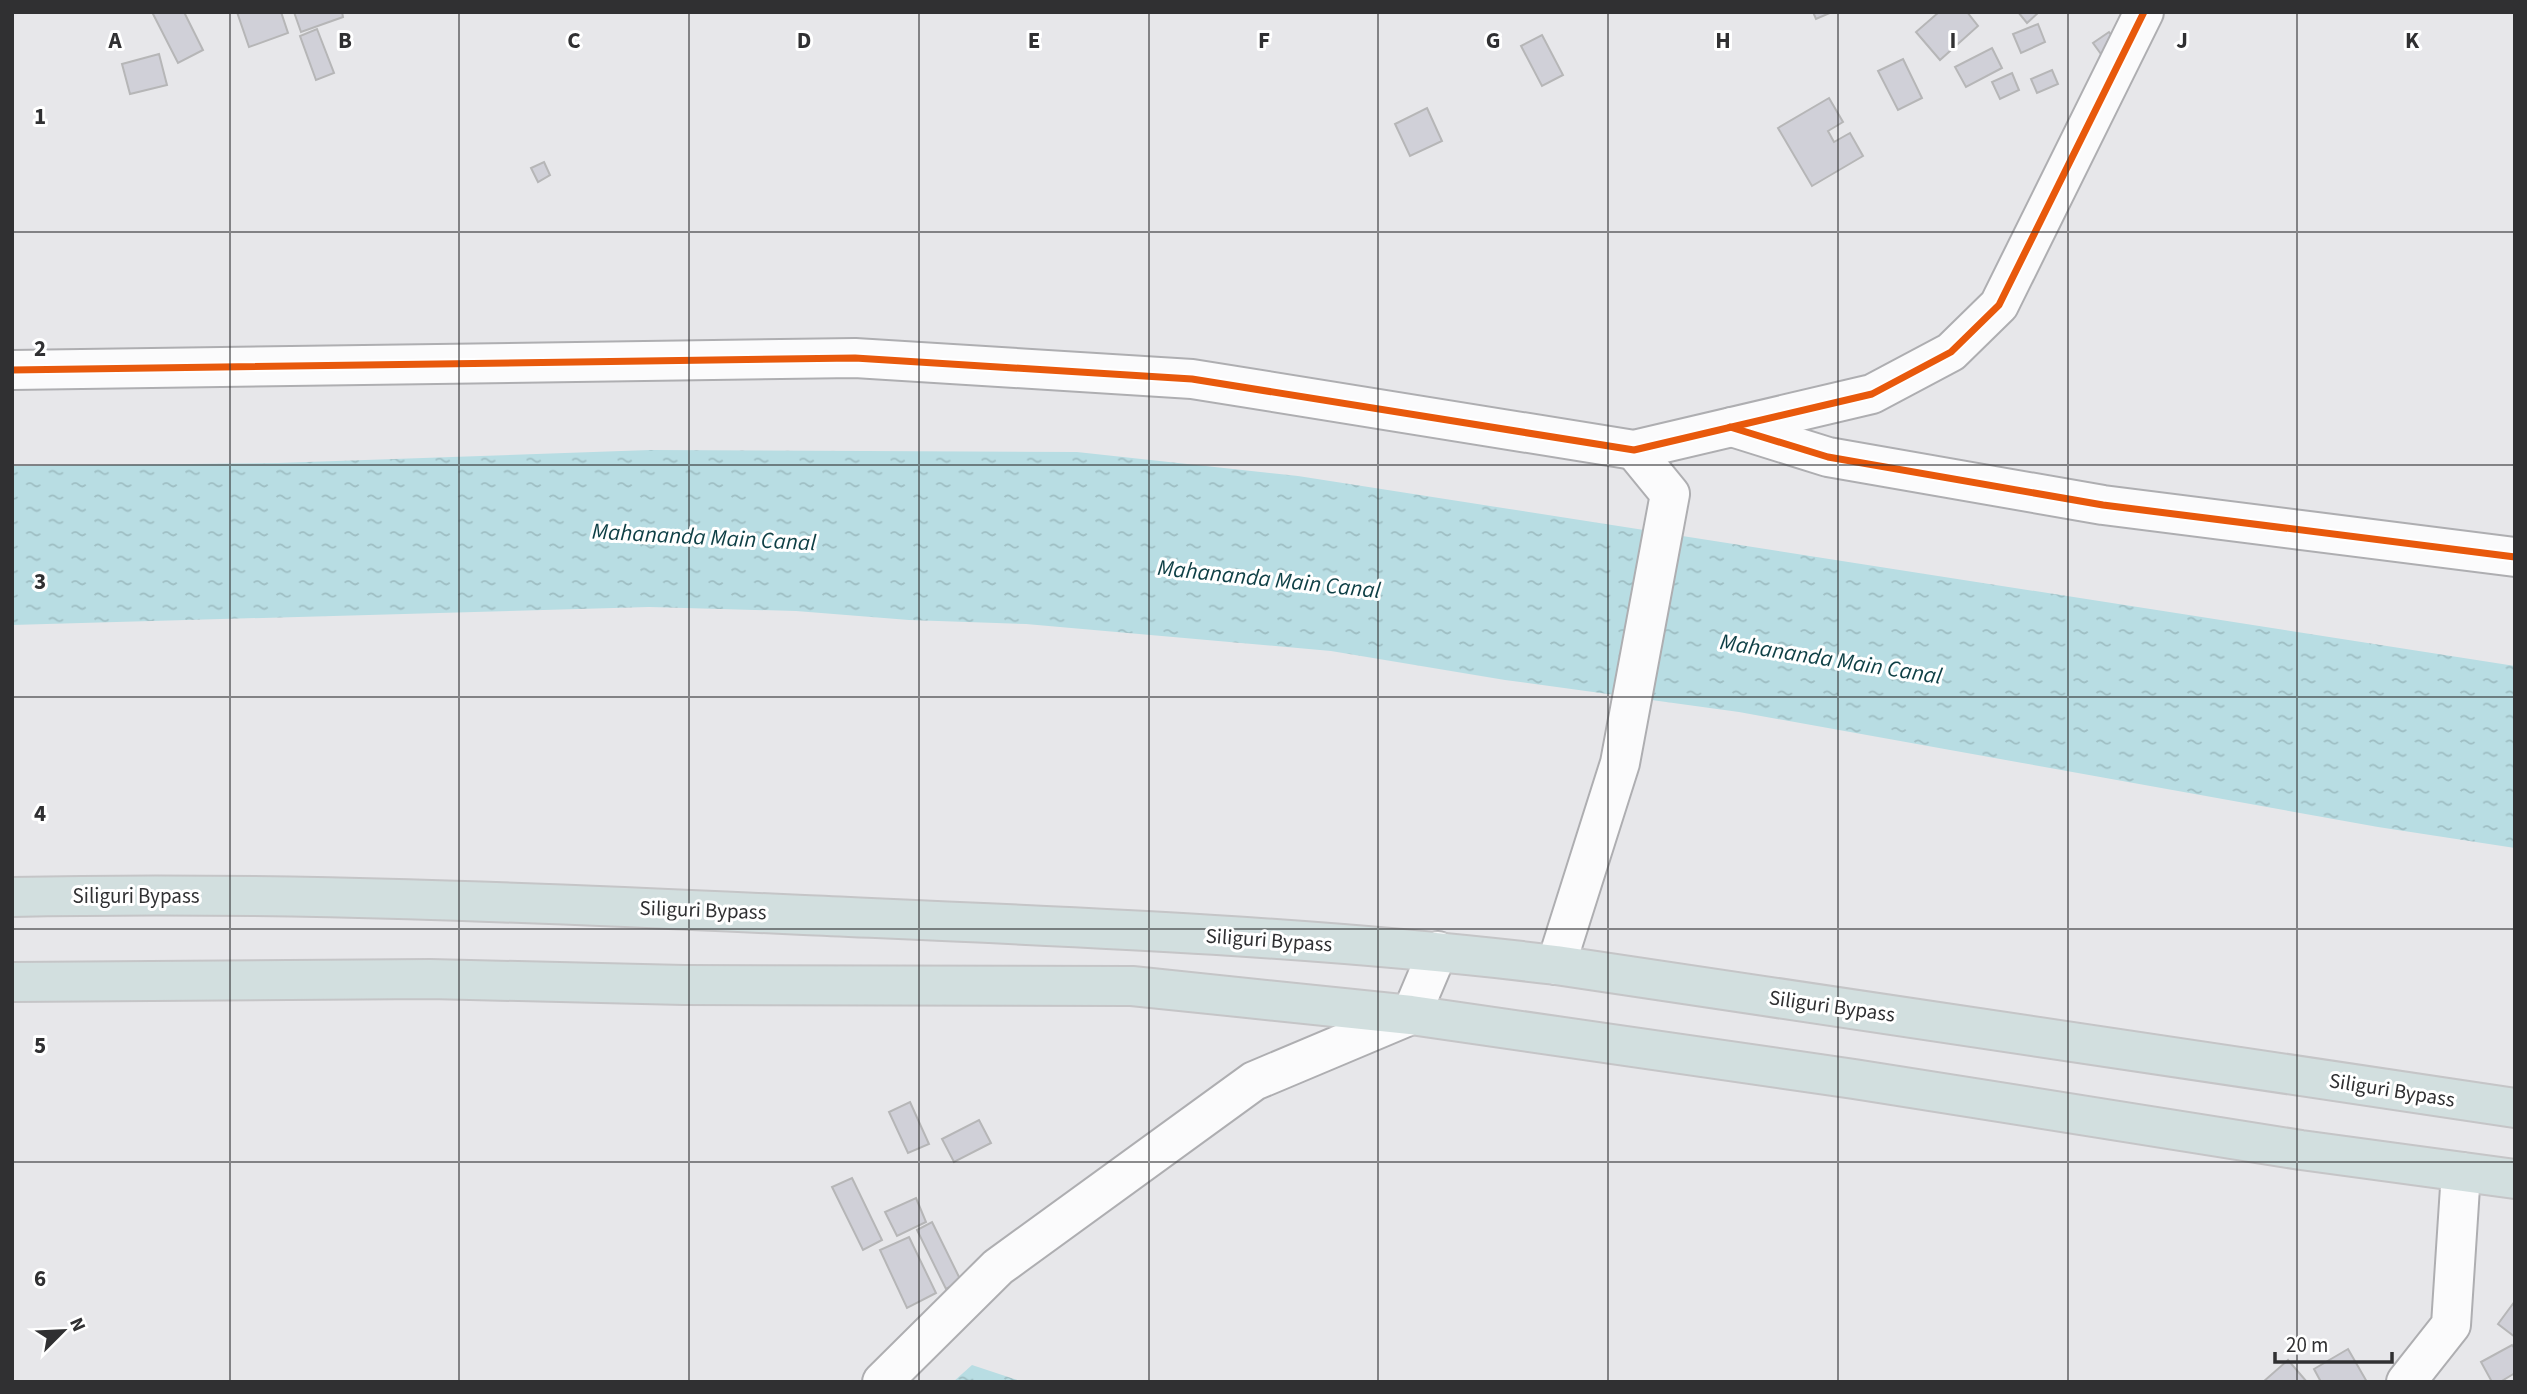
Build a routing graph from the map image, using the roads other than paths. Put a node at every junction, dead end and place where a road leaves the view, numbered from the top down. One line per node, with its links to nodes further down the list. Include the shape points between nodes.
1 (2144, 12): 3 (street, via 1999,305 1951,352 1872,394)
2 (12, 370): 4 (street, via 855,358 1192,379)
3 (1730, 426): 4 (street); 5 (street, via 1828,457 2103,505)
4 (1634, 450): 8 (street, via 1670,494 1620,763)
5 (2515, 557)
6 (12, 897): 7 (highway, Siliguri Bypass, via 158,894 613,906 1044,925)
7 (1438, 951): 8 (highway, Siliguri Bypass); 10 (street)
8 (1556, 965): 11 (highway, Siliguri Bypass)
9 (12, 982): 10 (highway, via 430,979 1132,986)
10 (1411, 1015): 12 (highway); 14 (street, via 1254,1081 998,1268)
11 (2515, 1108)
12 (2460, 1172): 13 (highway); 15 (street, via 2451,1325)
13 (2515, 1180)
14 (882, 1382)
15 (2406, 1382)

